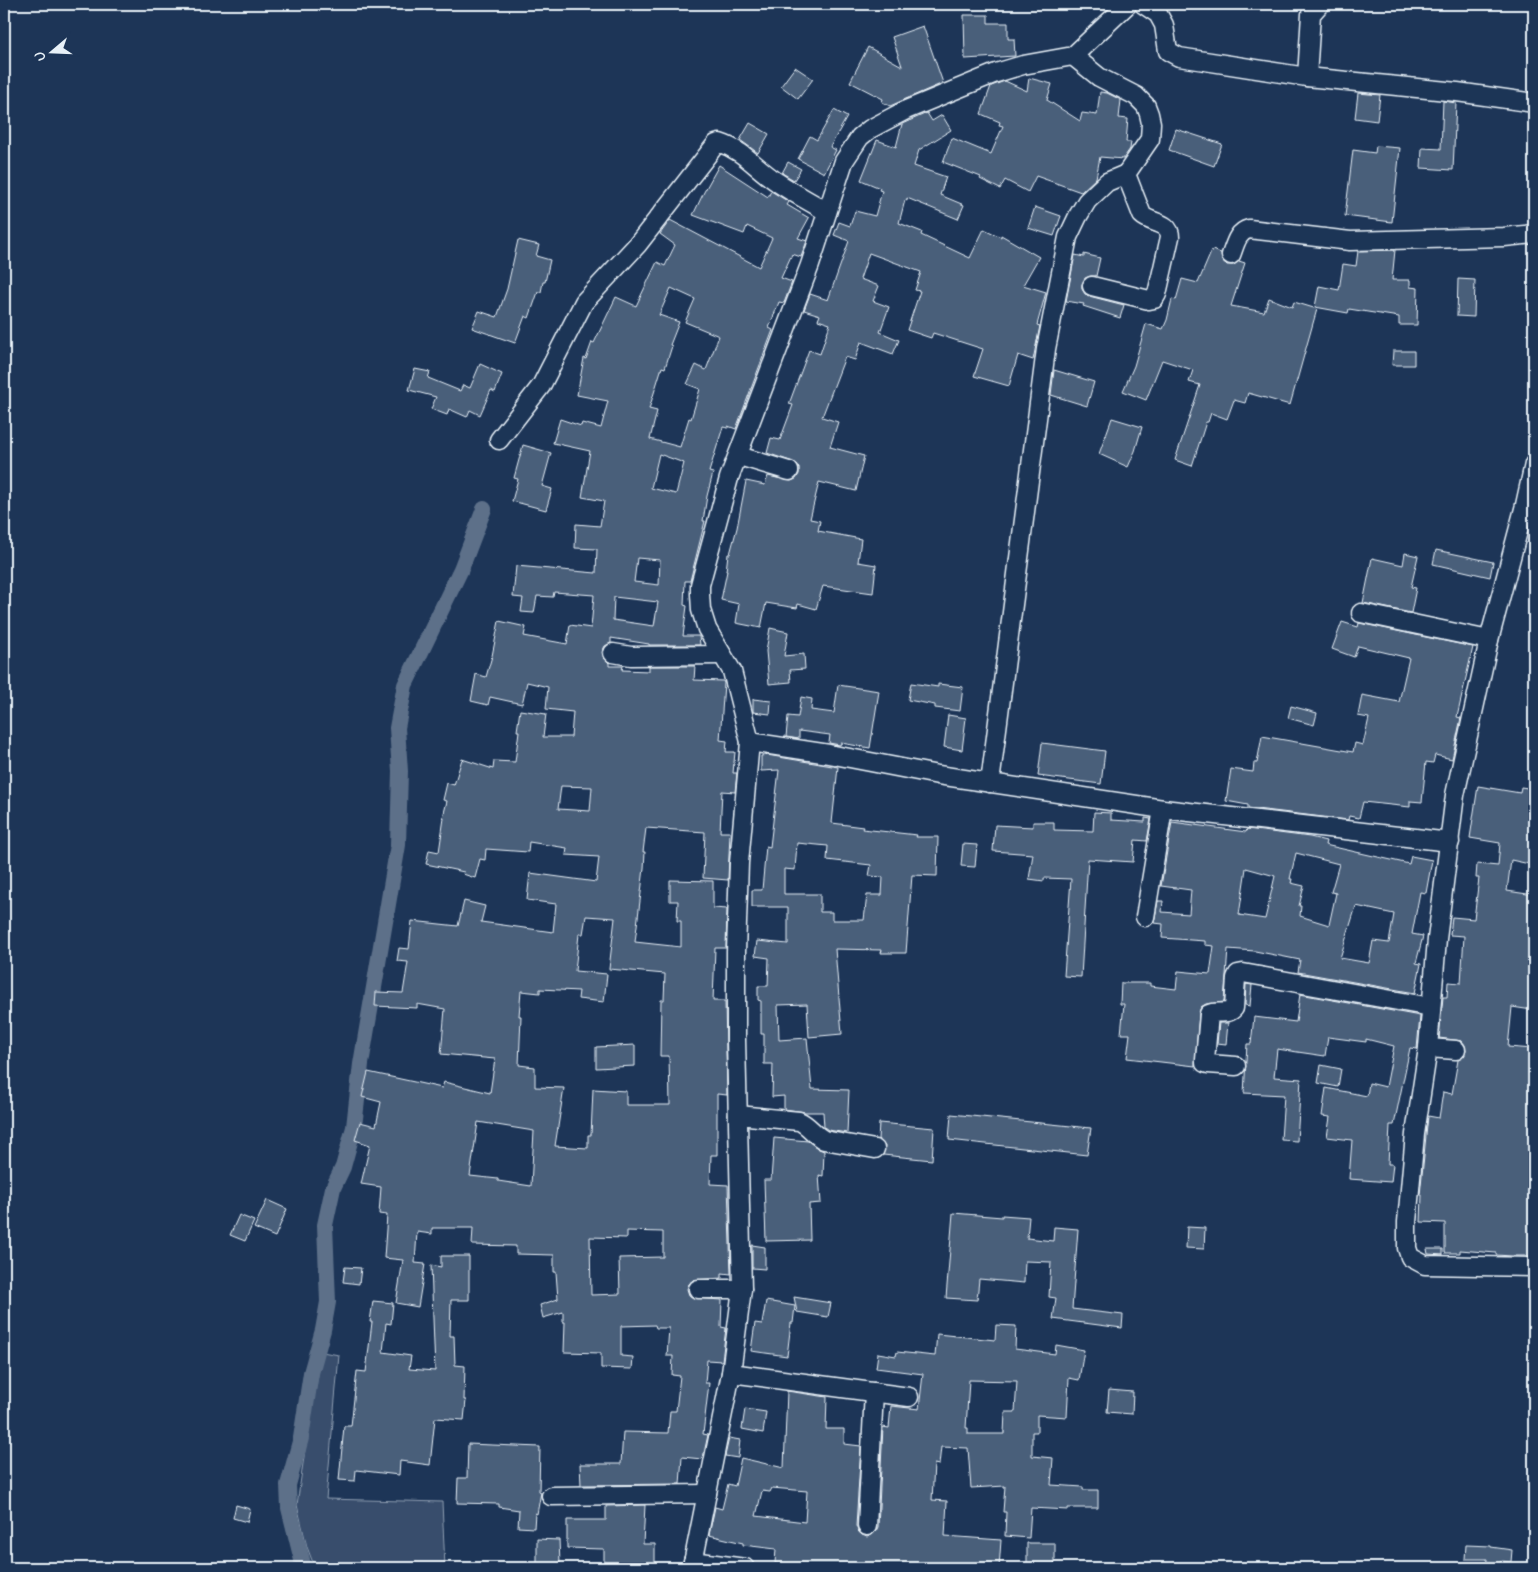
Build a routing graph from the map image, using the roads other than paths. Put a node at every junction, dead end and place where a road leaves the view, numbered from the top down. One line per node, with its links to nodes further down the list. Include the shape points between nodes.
1 (1128, 4): 4 (street)
2 (1143, 4): 5 (street, via 1158,14 1172,55)
3 (1320, 4): 5 (street, via 1311,14)
4 (1073, 56): 7 (street, via 1099,77 1136,96 1146,106 1150,139); 8 (street, via 996,73 906,110 870,129 860,137 844,160)
5 (1307, 77): 6 (street)
6 (1534, 103)
7 (1126, 174): 11 (street, via 1142,215 1170,231 1157,294 1149,300); 21 (street, via 1106,182 1078,216 1068,237 1046,349)
8 (827, 212): 12 (street, via 776,182 733,148 716,144 638,244 584,302 541,386); 13 (street)
9 (1534, 234): 10 (street, via 1350,241 1248,229 1239,234)
10 (1231, 255)
11 (1092, 286)
12 (499, 440)
13 (739, 456): 15 (street); 19 (street, via 729,478 700,585 704,619)
14 (1534, 468): 17 (street)
15 (789, 471)
16 (1361, 612): 17 (street)
17 (1489, 640): 23 (street, via 1454,795)
18 (614, 653): 19 (street, via 631,656)
19 (722, 654): 20 (street, via 732,671)
20 (750, 742): 21 (street); 29 (street, via 739,864 736,952)
21 (990, 783): 22 (street)
22 (1163, 809): 23 (street); 24 (street)
23 (1450, 842): 25 (street)
24 (1145, 917)
25 (1432, 1007): 26 (street); 28 (street, via 1238,974 1232,1011 1209,1014 1205,1060 1208,1064)
26 (1428, 1048): 27 (street); 31 (street, via 1414,1134 1407,1222 1408,1252 1425,1265)
27 (1456, 1050)
28 (1236, 1066)
29 (738, 1115): 30 (street, via 799,1121 824,1140); 33 (street)
30 (875, 1149)
31 (1534, 1267)
32 (698, 1289): 33 (street)
33 (742, 1289): 34 (street)
34 (731, 1373): 35 (street); 37 (street)
35 (874, 1392): 36 (street); 39 (street)
36 (909, 1397)
37 (707, 1494): 38 (street); 40 (street)
38 (551, 1496)
39 (867, 1526)
40 (692, 1565): 41 (street)
41 (745, 1568)

